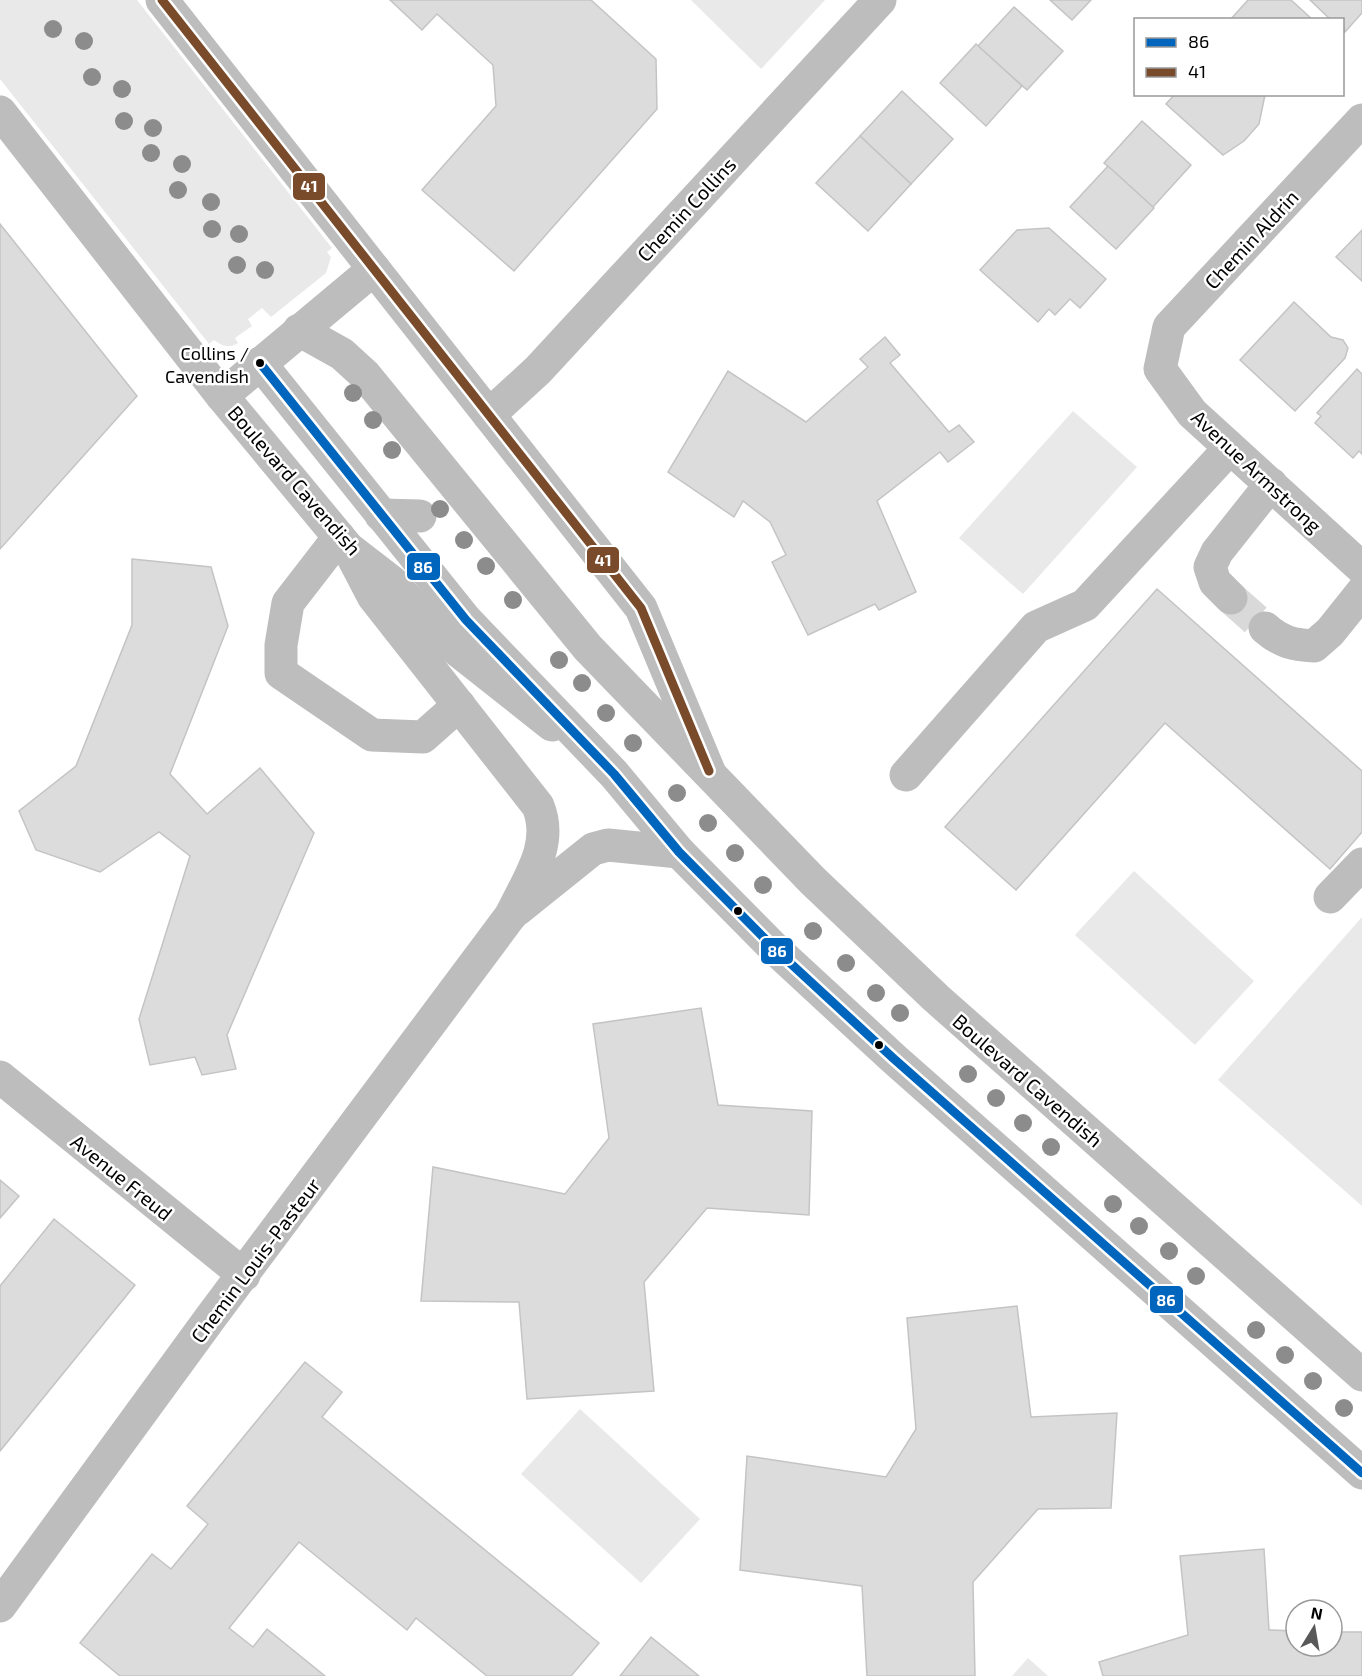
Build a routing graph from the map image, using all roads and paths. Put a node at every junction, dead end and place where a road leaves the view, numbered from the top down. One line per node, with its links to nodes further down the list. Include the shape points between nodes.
1 (162, 0): 5 (street, Boulevard Cavendish)
2 (880, 0): 10 (street, Chemin Collins, via 538,370)
3 (0, 112): 9 (street, Boulevard Cavendish)
4 (1362, 120): 8 (street, Chemin Aldrin, via 1168,327)
5 (374, 268): 6 (street); 10 (street, Boulevard Cavendish)
6 (299, 330): 7 (street); 21 (street, Boulevard Cavendish, via 342,354 365,375 588,648)
7 (260, 363): 9 (street); 13 (street, Boulevard Cavendish)
8 (1160, 369): 11 (street, Avenue Armstrong, via 1192,413)
9 (222, 396): 15 (street, Boulevard Cavendish)
10 (489, 415): 21 (street, Boulevard Cavendish, via 641,608)
11 (1230, 448): 12 (street, Avenue Armstrong); 23 (street, via 1085,604 1036,627)
12 (1270, 484): 16 (street, Avenue Armstrong); 18 (street, via 1217,552 1210,567 1215,582)
13 (381, 515): 14 (street); 22 (street, Boulevard Cavendish, via 466,620)
14 (420, 516)
15 (343, 543): 20 (street, via 373,596); 20 (street, via 288,603 281,673 372,735 423,736); 22 (street, Boulevard Cavendish, via 392,582 442,638)
16 (1362, 568)
17 (1362, 592): 19 (street, via 1314,646 1279,640)
18 (1231, 598)
19 (1265, 628)
20 (459, 705): 27 (street, via 531,796 543,819 542,849)
21 (709, 771): 30 (street, Boulevard Cavendish, via 813,881 936,998)
22 (614, 774): 24 (street, Boulevard Cavendish)
23 (906, 775)
24 (679, 852): 27 (street, via 608,845 593,849); 31 (street, Boulevard Cavendish, via 835,1006)
25 (1362, 864): 26 (street)
26 (1330, 897)
27 (511, 915): 29 (street, Chemin Louis-Pasteur)
28 (0, 1077): 29 (street, Avenue Freud)
29 (244, 1275): 32 (street, Chemin Louis-Pasteur)
30 (1362, 1374)
31 (1362, 1473)
32 (0, 1606)

